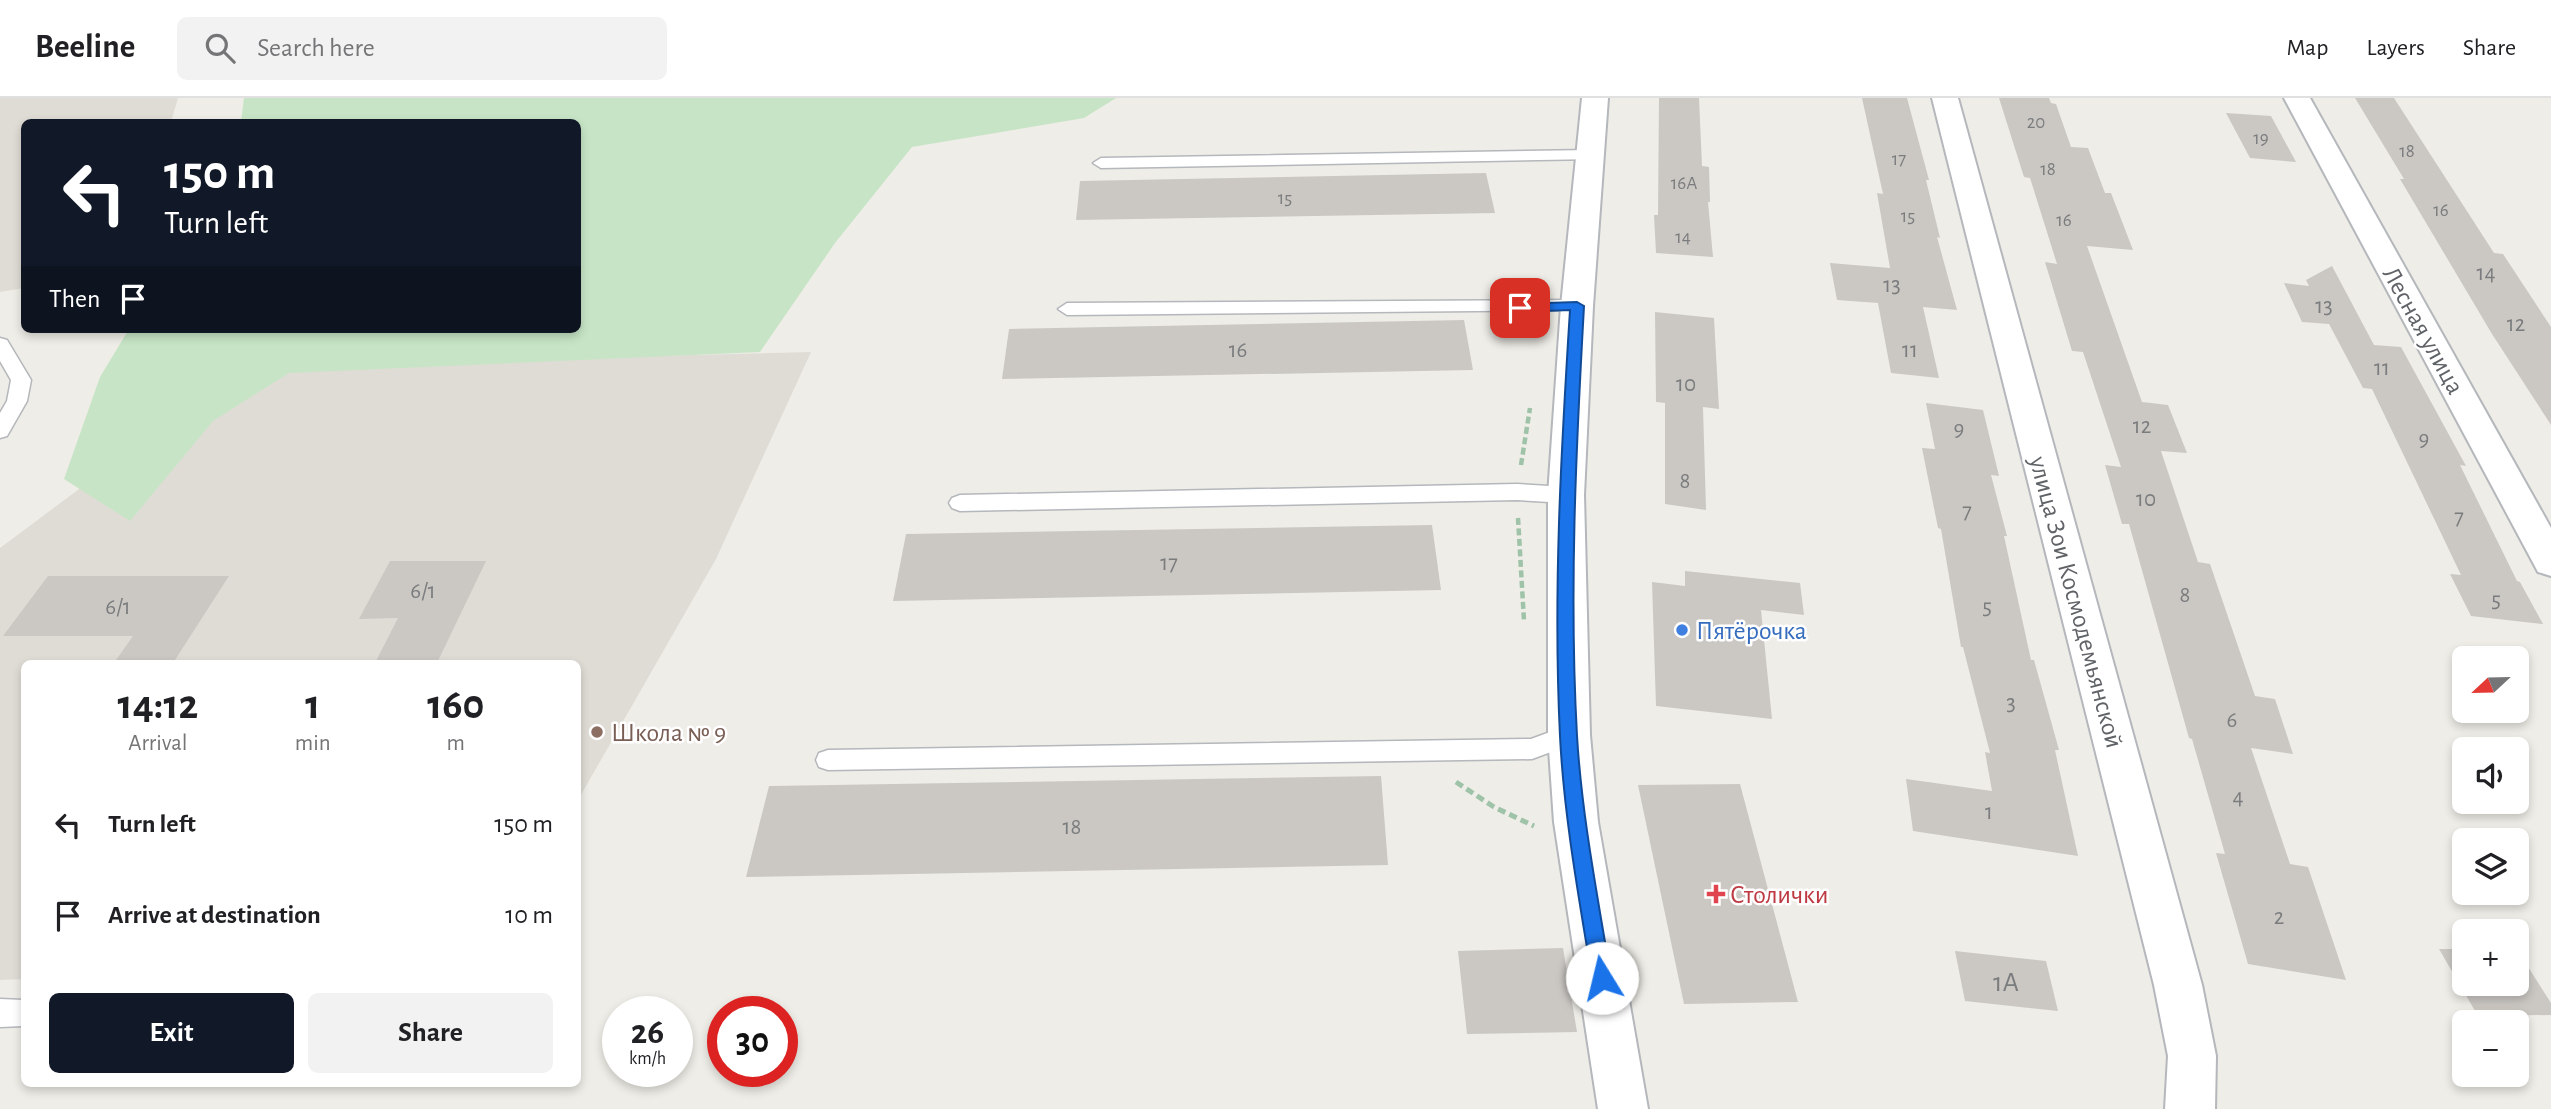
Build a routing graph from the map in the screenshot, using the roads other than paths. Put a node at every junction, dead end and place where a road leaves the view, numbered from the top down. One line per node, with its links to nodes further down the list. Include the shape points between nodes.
1 (1595, 98): 4 (street)
2 (1945, 98): 18 (street, улица Зои Космодемьянской, via 2178,985 2192,1056)
3 (2297, 98): 12 (street, Лесная улица)
4 (1591, 155): 5 (lane); 6 (street)
5 (1101, 163)
6 (1577, 306): 7 (lane); 10 (street)
7 (1067, 309)
8 (0, 344): 9 (lane, via 21,380 17,401)
9 (0, 431)
10 (1566, 495): 11 (lane, via 1503,492); 13 (street)
11 (960, 503)
12 (2551, 562)
13 (1569, 735): 14 (lane, via 1532,749); 17 (street, via 1576,822)
14 (828, 760)
15 (0, 1013): 16 (lane)
16 (21, 1013)
17 (1623, 1109)
18 (2190, 1109)

